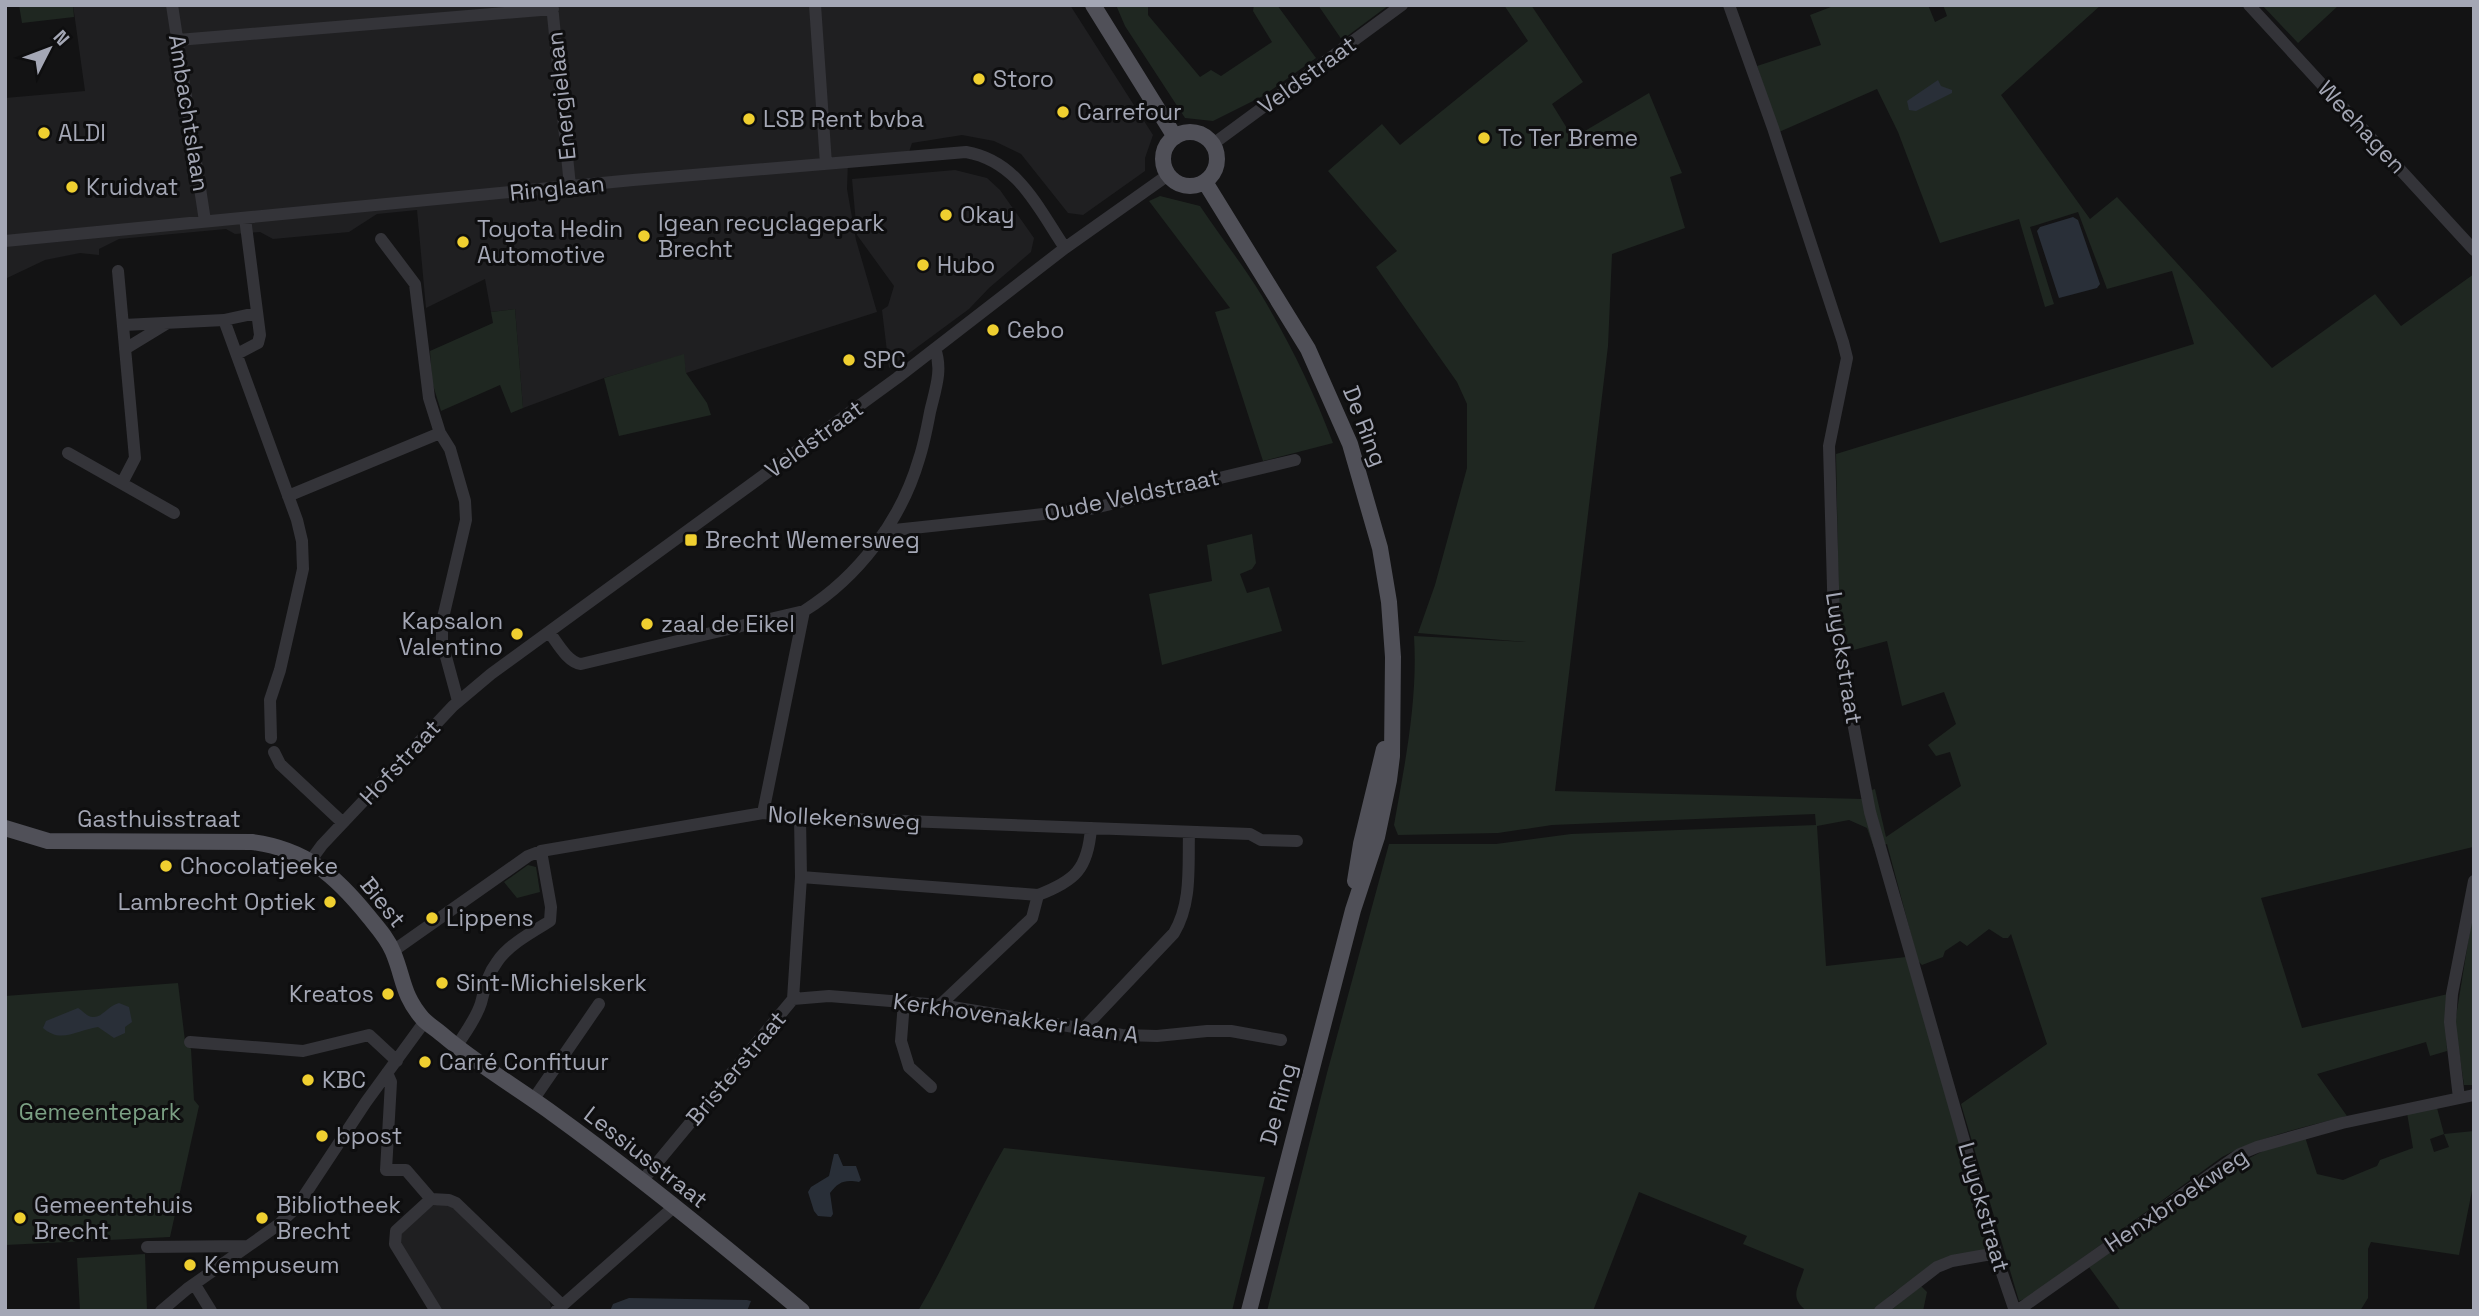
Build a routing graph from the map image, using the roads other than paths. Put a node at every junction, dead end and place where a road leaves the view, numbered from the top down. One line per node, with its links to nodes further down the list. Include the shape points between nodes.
1 (172, 5): 8 (street, Ambachtslaan)
2 (815, 5): 11 (street)
3 (1093, 5): 9 (main road)
4 (1402, 5): 10 (street, Veldstraat)
5 (1729, 5): 74 (street, Luyckstraat, via 1847,358 1829,446 1834,622 1870,812)
6 (2249, 5): 20 (street, Weehagen)
7 (552, 7): 8 (street); 14 (street, Energielaan)
8 (178, 40): 16 (street, Ambachtslaan)
9 (1175, 137): 10 (main road, via 1190,132); 12 (main road, via 1163,160)
10 (1213, 144): 13 (main road, via 1216,167)
11 (826, 164): 14 (street, Ringlaan); 19 (street, Ringlaan, via 966,152 982,155 1014,175)
12 (1168, 175): 13 (main road, via 1182,185); 19 (street, Veldstraat)
13 (1205, 182): 81 (main road, De Ring, via 1308,349 1350,444 1380,548 1393,657 1390,780)
14 (570, 186): 15 (street, Ringlaan)
15 (245, 218): 16 (street, Ringlaan); 22 (street)
16 (205, 221): 18 (street, Ringlaan)
17 (381, 239): 29 (street, via 415,284 424,371)
18 (5, 241)
19 (1065, 248): 27 (street, Veldstraat)
20 (2474, 250)
21 (118, 271): 25 (street)
22 (256, 313): 23 (street); 28 (street, via 258,343)
23 (224, 320): 24 (street); 28 (street)
24 (166, 324): 25 (street); 26 (street)
25 (124, 325): 26 (street)
26 (125, 349): 32 (street, via 135,458)
27 (936, 349): 35 (street, via 940,366 919,461); 37 (street, Veldstraat)
28 (237, 354): 33 (street)
29 (440, 433): 33 (street); 38 (street, via 450,449 465,501 466,520 442,622 442,642)
30 (68, 453): 32 (street)
31 (1295, 460): 35 (street, Oude Veldstraat, via 1090,509)
32 (122, 483): 34 (street)
33 (288, 496): 39 (street, via 302,541 303,569 270,699)
34 (174, 513)
35 (885, 531): 36 (street, via 856,569)
36 (804, 611): 37 (street, via 581,664 570,659); 41 (street)
37 (549, 632): 38 (street, Veldstraat)
38 (458, 701): 43 (street, Hofstraat)
39 (271, 738)
40 (274, 752): 43 (street, Hofstraat, via 280,764)
41 (763, 813): 42 (street, Nollekensweg); 48 (street, Nollekensweg)
42 (800, 817): 45 (street, Nollekensweg); 50 (street, Bristerstraat)
43 (342, 823): 49 (street, Hofstraat)
44 (5, 828): 49 (main road, Gasthuisstraat, via 48,841 252,842)
45 (1091, 828): 46 (street, Nollekensweg); 52 (street, via 1083,866 1062,886)
46 (1189, 832): 47 (street, Nollekensweg); 59 (street, via 1183,918)
47 (1297, 841)
48 (541, 851): 53 (street, Nollekensweg); 62 (street, via 550,921 497,961 473,1020)
49 (311, 860): 53 (main road, Biest, via 364,911)
50 (801, 877): 52 (street); 54 (street, Bristerstraat)
51 (2474, 881): 67 (street, via 2450,1022)
52 (1038, 895): 57 (street, via 1032,918)
53 (393, 951): 58 (main road, Biest, via 407,993)
54 (793, 999): 55 (street, Kerkhovenakker laan A, via 829,996); 69 (street, Bristerstraat)
55 (904, 1002): 57 (street, Kerkhovenakker laan A); 65 (street, via 901,1041 909,1067)
56 (599, 1004): 68 (street)
57 (940, 1005): 59 (street, Kerkhovenakker laan A)
58 (425, 1021): 62 (main road, Biest); 63 (street)
59 (1085, 1027): 60 (street, Kerkhovenakker laan A, via 1157,1036 1231,1031)
60 (1280, 1040)
61 (190, 1042): 63 (street, via 303,1051 369,1035)
62 (456, 1047): 68 (main road, Lessiusstraat)
63 (397, 1061): 64 (street)
64 (387, 1073): 70 (street, via 391,1082 386,1170 406,1170); 72 (street, via 296,1208)
65 (931, 1087)
66 (2474, 1095): 67 (street, Henxbroekweg)
67 (2459, 1098): 83 (street, Henxbroekweg, via 2342,1122 2241,1154)
68 (533, 1100): 69 (main road, Lessiusstraat)
69 (642, 1181): 71 (main road, Lessiusstraat)
70 (431, 1199): 76 (street, via 456,1203); 79 (street, via 394,1237)
71 (675, 1206): 76 (street); 80 (main road, Lessiusstraat)
72 (248, 1246): 73 (street); 75 (street)
73 (147, 1247)
74 (1997, 1253): 82 (street, via 1937,1267); 83 (street, Luyckstraat)
75 (195, 1285): 77 (street); 78 (street)
76 (559, 1308)
77 (161, 1311)
78 (211, 1311)
79 (436, 1311)
80 (802, 1311)
81 (1249, 1311)
82 (1880, 1311)
83 (2016, 1311)

